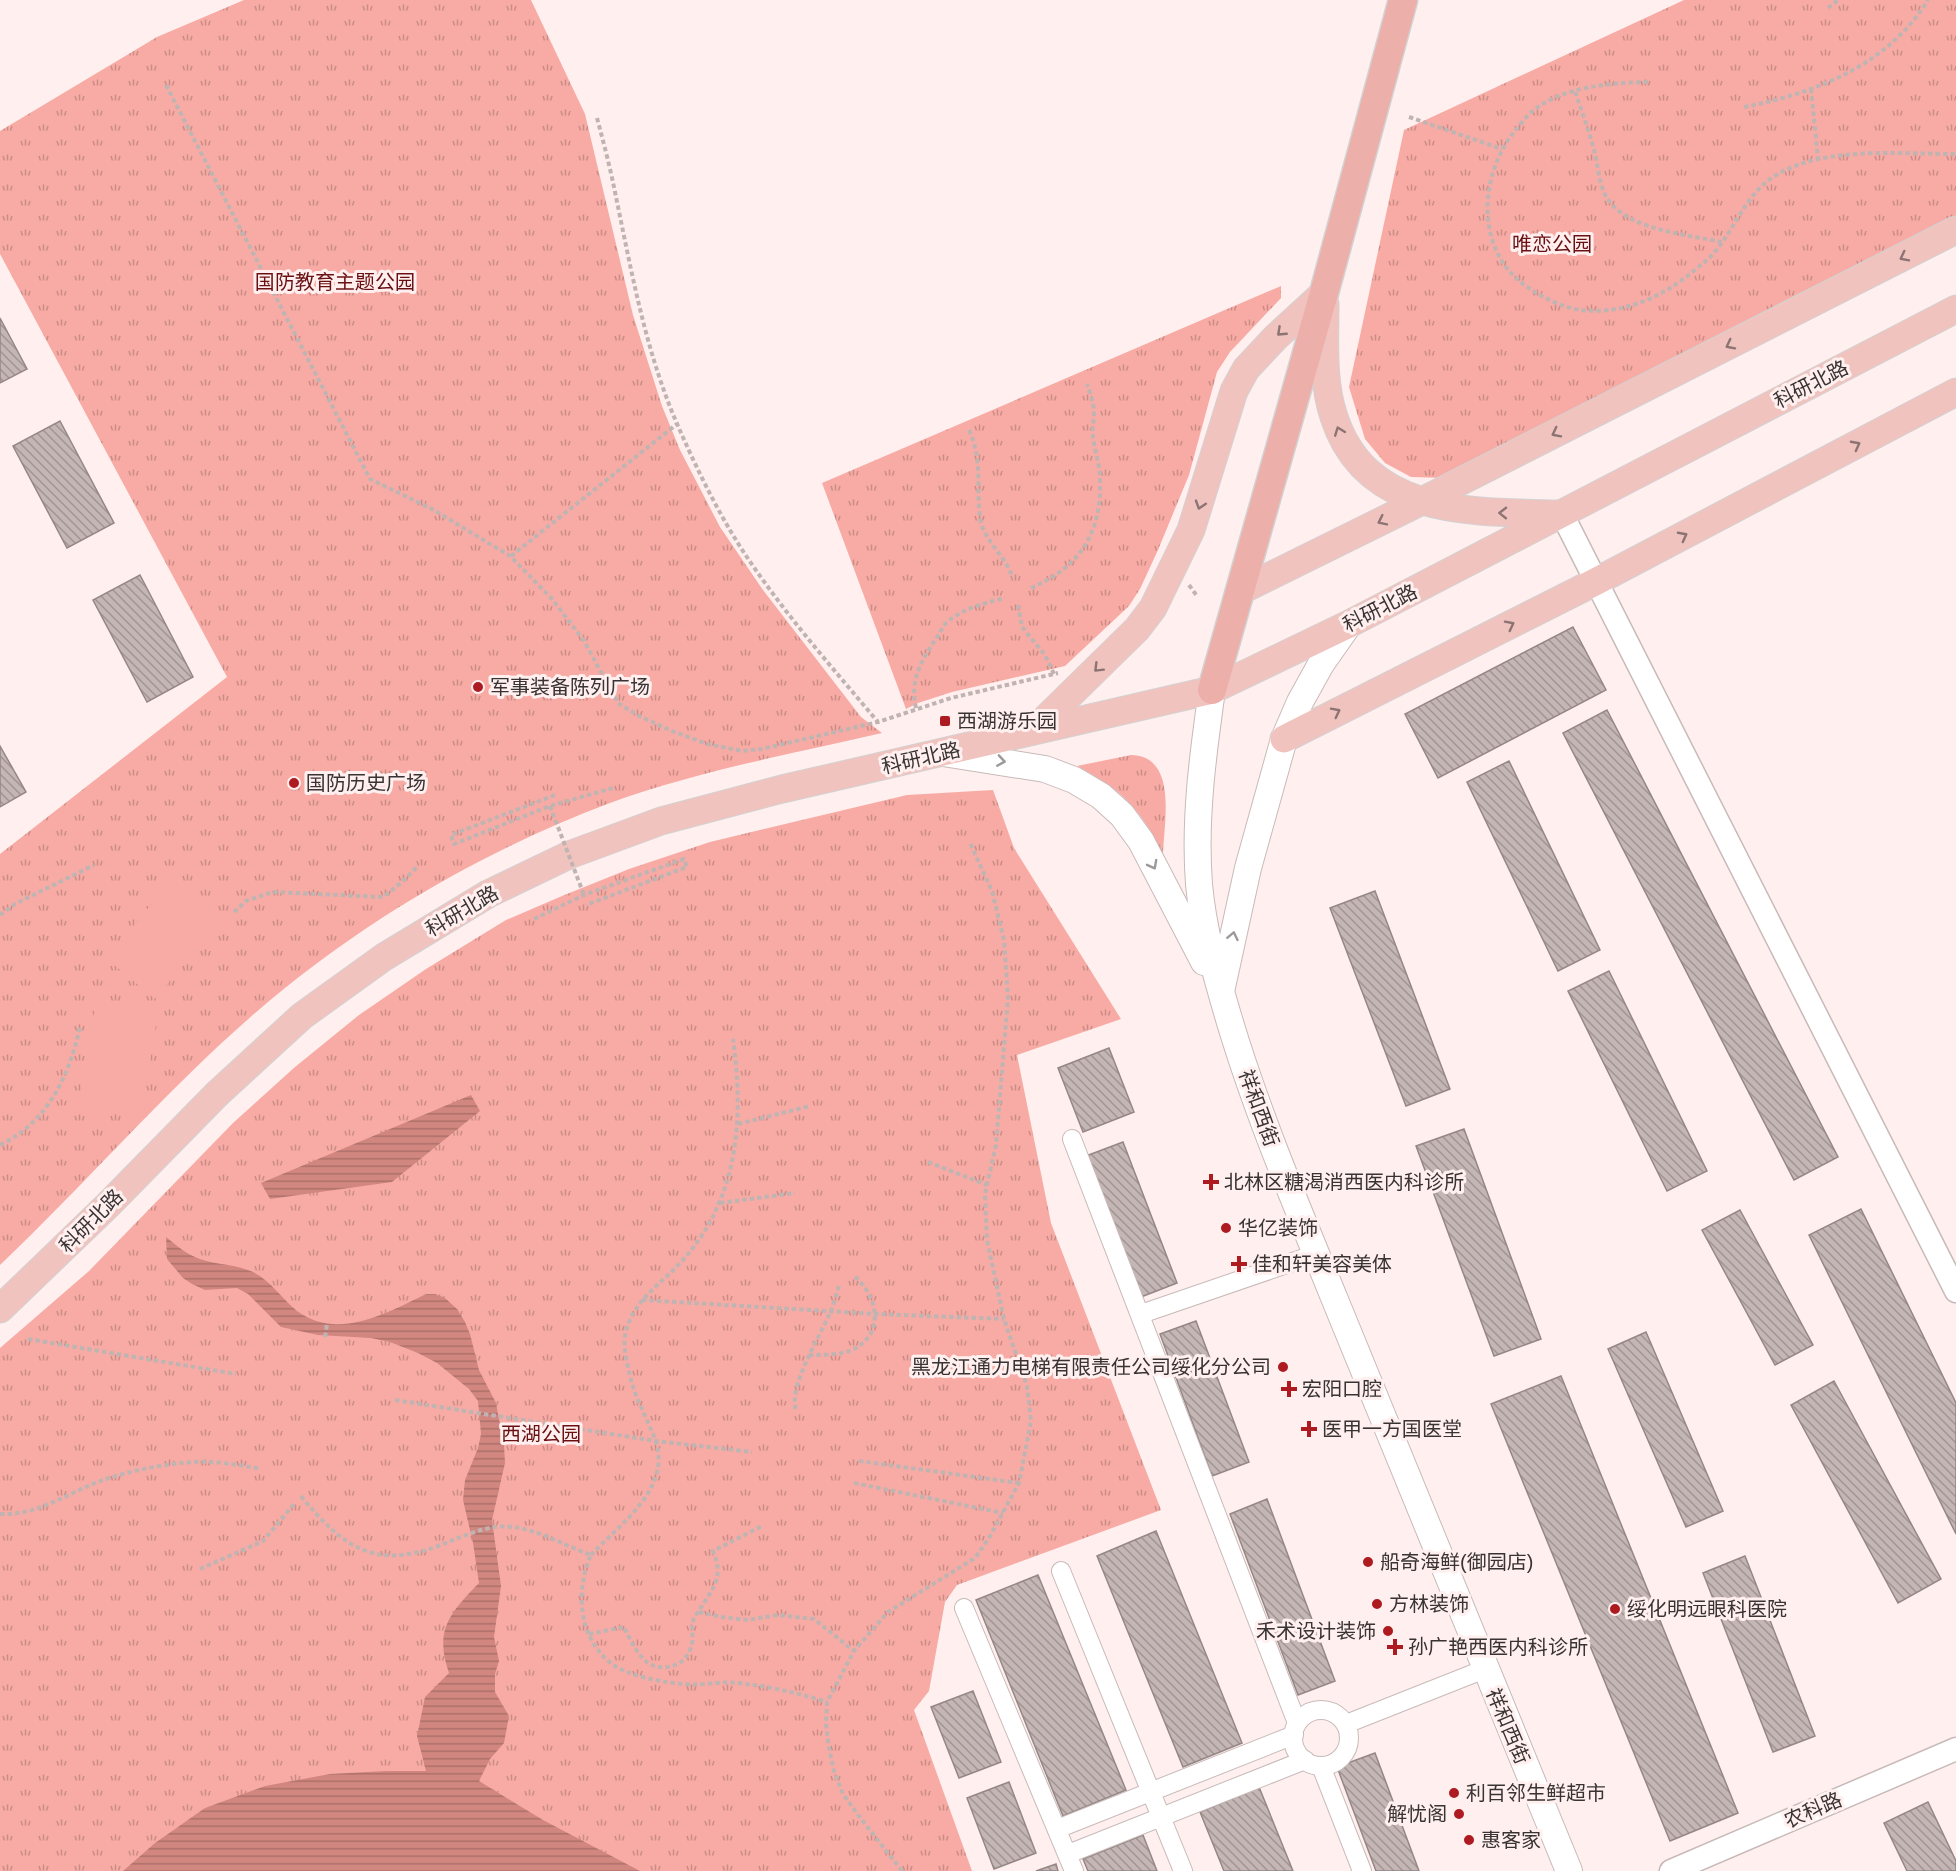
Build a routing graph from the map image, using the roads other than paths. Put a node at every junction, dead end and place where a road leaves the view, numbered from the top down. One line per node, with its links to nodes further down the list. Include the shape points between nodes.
1 (1403, 0): 3 (highway)
2 (1956, 230): 6 (main road, one-way to 6)
3 (1324, 292): 6 (main road, one-way to 3, via 1379,482 1344,445 1327,382); 9 (highway); 12 (main road, one-way to 12, via 1246,369 1234,391 1191,530 1153,608 1137,629)
4 (1956, 309): 7 (main road, 科研北路)
5 (1956, 392): 8 (main road, one-way to 5)
6 (1422, 501): 7 (main road, one-way to 6, via 1465,511); 9 (main road, one-way to 9)
7 (1562, 514): 8 (street); 10 (main road, 科研北路)
8 (1597, 581): 13 (main road, one-way to 8); 18 (street)
9 (1240, 591): 11 (highway)
10 (1348, 624): 11 (main road, 科研北路); 13 (main road, via 1300,702)
11 (1212, 690): 12 (main road, 科研北路); 15 (main road, 祥和西街, via 1201,765 1199,884 1207,939)
12 (1032, 732): 14 (main road, 科研北路)
13 (1284, 739): 15 (main road, one-way to 13, via 1248,868)
14 (943, 753): 15 (main road, one-way to 15, via 1046,770 1074,780 1108,802 1141,841); 19 (main road, 科研北路, via 661,821 569,855 488,894 384,957 302,1016 217,1094)
15 (1221, 993): 17 (main road, 祥和西街, via 1239,1054)
16 (1072, 1139): 20 (street)
17 (1316, 1254): 20 (street); 23 (main road, 祥和西街)
18 (1956, 1291)
19 (0, 1309)
20 (1141, 1314): 25 (street)
21 (1061, 1571): 28 (street)
22 (964, 1608): 30 (street)
23 (1485, 1669): 24 (street); 34 (main road, 祥和西街)
24 (1346, 1724): 25 (street, via 1340,1716 1322,1709 1304,1715); 27 (street, via 1347,1750 1335,1762)
25 (1296, 1729): 27 (street, via 1296,1750); 28 (street)
26 (1956, 1749): 35 (street, 农科路)
27 (1313, 1763): 29 (street); 33 (street)
28 (1150, 1792): 29 (street); 30 (street)
29 (1161, 1817): 31 (street); 32 (street)
30 (1057, 1829): 31 (street)
31 (1071, 1863)
32 (1183, 1871)
33 (1362, 1871)
34 (1569, 1871)
35 (1671, 1871)

